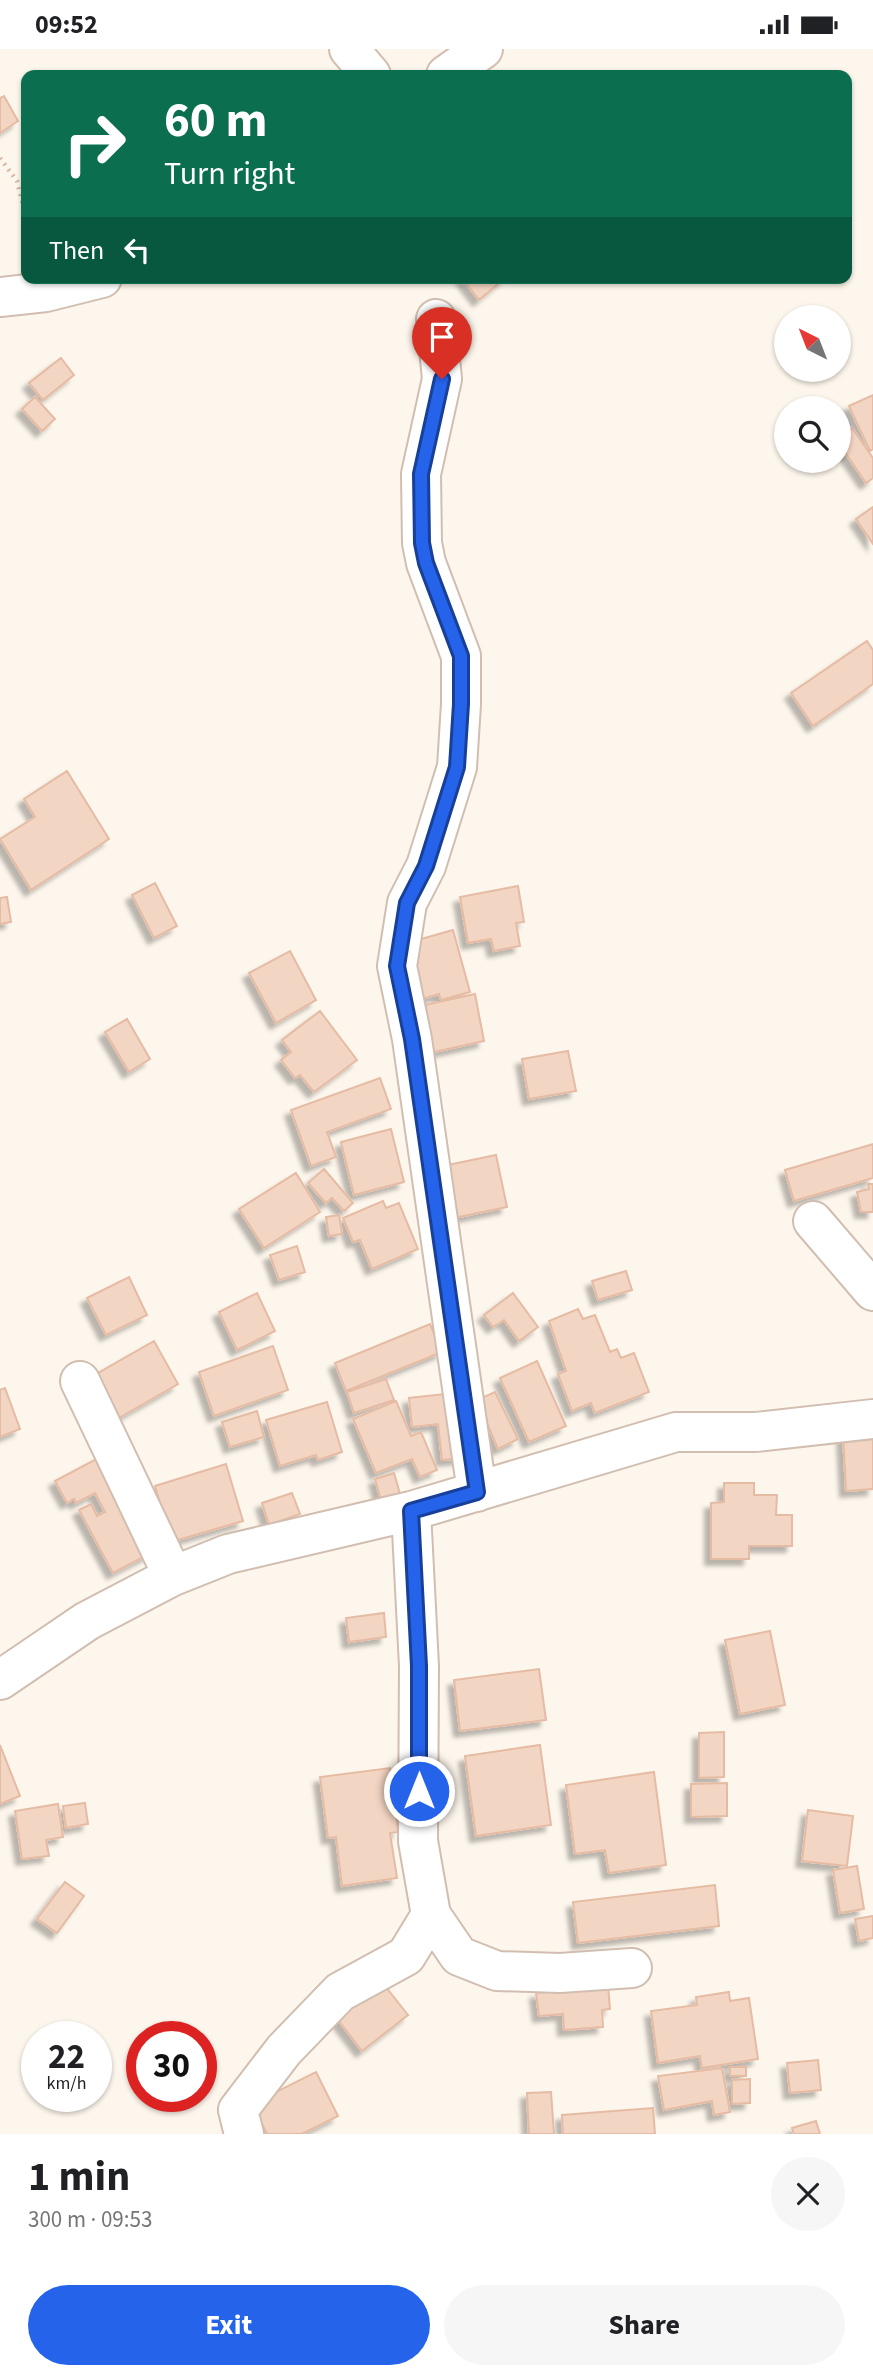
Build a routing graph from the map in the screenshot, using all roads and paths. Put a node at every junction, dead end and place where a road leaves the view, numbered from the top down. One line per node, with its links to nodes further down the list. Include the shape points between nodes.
1 (349, 49): 3 (street)
2 (483, 49): 4 (street)
3 (367, 70)
4 (453, 70)
5 (0, 158): 6 (path, via 17,180)
6 (21, 196)
7 (78, 284): 8 (street)
8 (0, 297)
9 (436, 319): 14 (street, via 442,379 421,474 422,543 461,656 461,704 457,767 426,866 407,903 397,966 412,1039)
10 (813, 1221): 11 (street)
11 (873, 1291)
12 (80, 1381): 16 (street)
13 (873, 1419): 14 (street, via 756,1432 676,1432)
14 (477, 1492): 15 (street)
15 (411, 1511): 16 (street, via 228,1554); 18 (street, via 419,1666 418,1841)
16 (173, 1576): 17 (street, via 88,1621)
17 (0, 1680)
18 (431, 1915): 19 (street, via 459,1956 497,1971); 20 (street, via 406,1956 340,1992 284,2050 238,2110)
19 (632, 1968)
20 (244, 2134)

